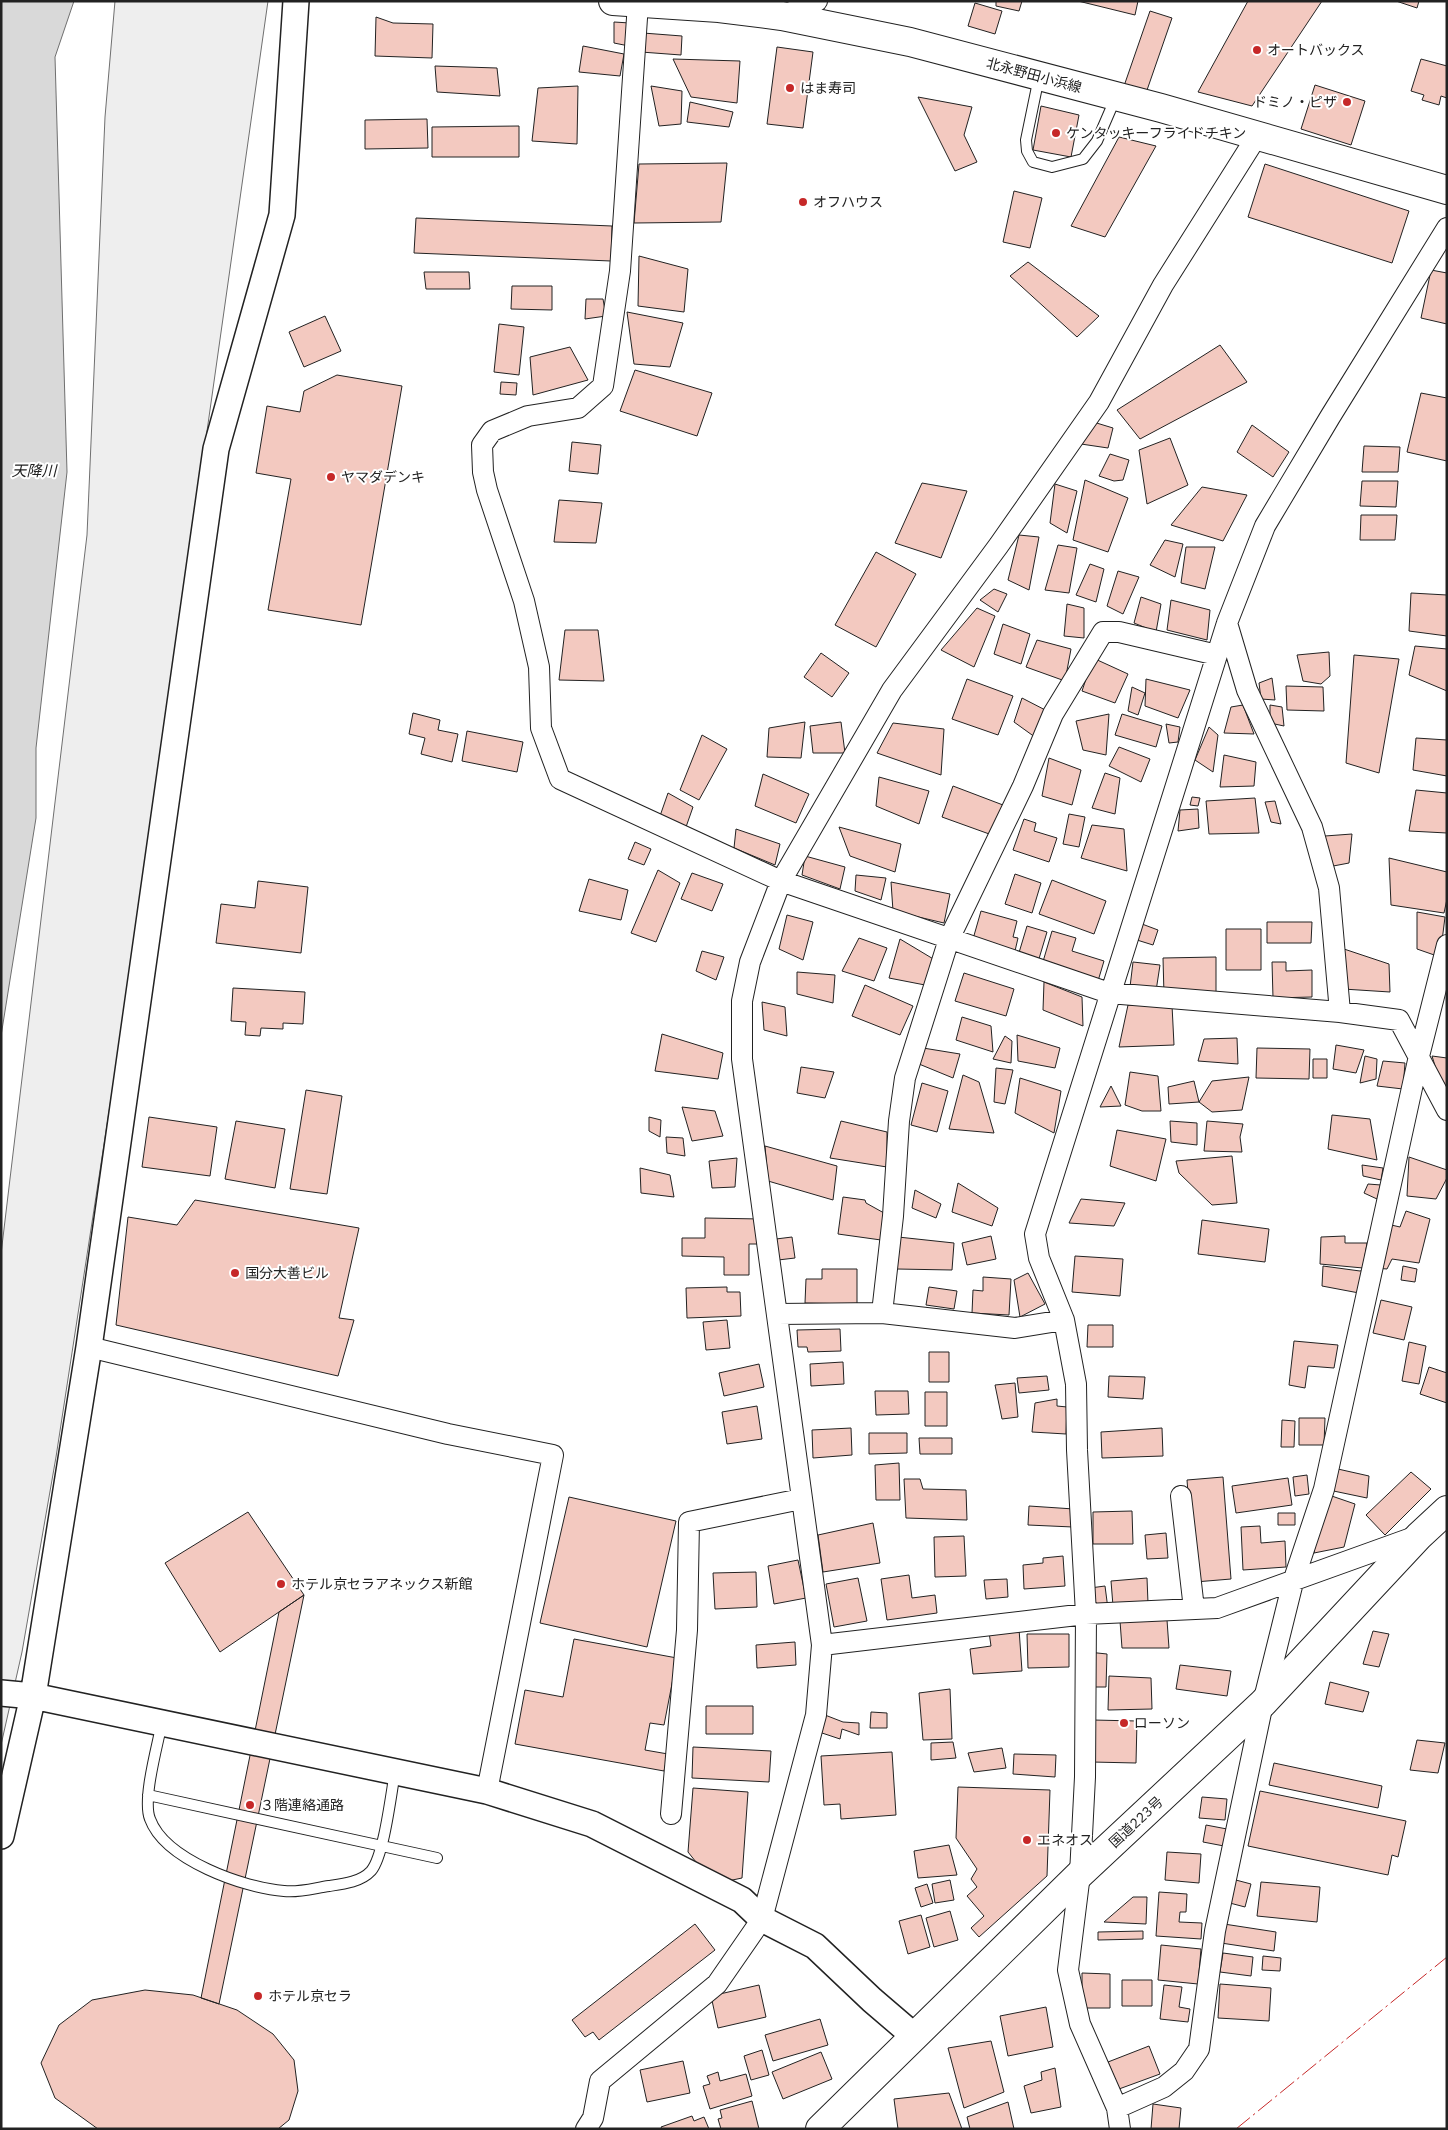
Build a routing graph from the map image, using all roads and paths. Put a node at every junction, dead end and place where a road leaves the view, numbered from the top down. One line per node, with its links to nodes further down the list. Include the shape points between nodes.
1 (296, 1): 23 (street, via 282,215 216,449)
2 (817, 1): 5 (street)
3 (626, 2): 4 (main road, 北永野田小浜線); 13 (street, via 620,271 603,386 578,408 528,416 492,431 482,445 483,472 524,601 539,667 540,728 560,779)
4 (719, 5): 5 (main road, 北永野田小浜線)
5 (782, 16): 6 (main road, 北永野田小浜線, via 910,42)
6 (1039, 76): 7 (main road, 北永野田小浜線); 7 (lane, via 1026,140 1027,150 1034,162 1052,167 1083,159 1097,142)
7 (1116, 96): 8 (main road, 北永野田小浜線)
8 (1257, 136): 9 (main road, 北永野田小浜線); 13 (street, via 1163,285 1099,402 892,690)
9 (1447, 190)
10 (1447, 228): 11 (street, via 1265,526)
11 (1227, 623): 12 (street); 17 (street, via 1246,690 1312,827 1329,888)
12 (1217, 655): 14 (street, via 1120,632 1103,632 1053,714 1023,786); 16 (street)
13 (781, 881): 14 (street); 21 (street, via 750,962 742,1001 742,1059)
14 (949, 939): 16 (street); 20 (street, via 905,1078)
15 (1447, 946): 18 (street)
16 (1109, 993): 17 (street); 22 (street, via 1035,1234 1039,1258)
17 (1340, 1012): 18 (street, via 1399,1020)
18 (1419, 1056): 19 (street); 28 (street, via 1324,1489)
19 (1447, 1110)
20 (882, 1313): 21 (street); 22 (street, via 1015,1328)
21 (777, 1314): 25 (street)
22 (1064, 1320): 30 (street, via 1076,1384)
23 (89, 1347): 33 (street); 37 (street, via 448,1434 553,1456)
24 (1181, 1496): 29 (street)
25 (802, 1499): 31 (street); 39 (street, via 689,1522 687,1630)
26 (1447, 1510): 27 (main road, 国道223号)
27 (1419, 1536): 28 (street); 34 (main road, 国道223号)
28 (1293, 1582): 29 (street, via 1217,1608); 34 (street)
29 (1194, 1609): 30 (street)
30 (1086, 1614): 31 (street); 43 (street, via 1085,1776)
31 (822, 1645): 44 (street, via 816,1715)
32 (1, 1692): 33 (street)
33 (33, 1696): 35 (street); 40 (street)
34 (1263, 1702): 43 (main road, 国道223号); 46 (street, via 1215,1931 1200,2049 1184,2071 1164,2087)
35 (162, 1722): 36 (street); 38 (lane)
36 (395, 1771): 37 (street); 41 (lane)
37 (487, 1791): 44 (street, via 592,1824 742,1900)
38 (148, 1795): 41 (lane); 41 (lane, via 149,1818 169,1846 208,1869 256,1887 287,1892 352,1882 370,1872)
39 (671, 1814)
40 (1, 1836)
41 (380, 1846): 42 (lane)
42 (437, 1858)
43 (1080, 1874): 45 (main road, 国道223号); 46 (street, via 1068,1970 1080,2024)
44 (762, 1919): 45 (street, via 815,1946); 47 (street, via 717,1984 600,2081 594,2118)
45 (914, 2036): 48 (main road, 国道223号)
46 (1117, 2108): 49 (street)
47 (586, 2129)
48 (820, 2129)
49 (1120, 2129)

